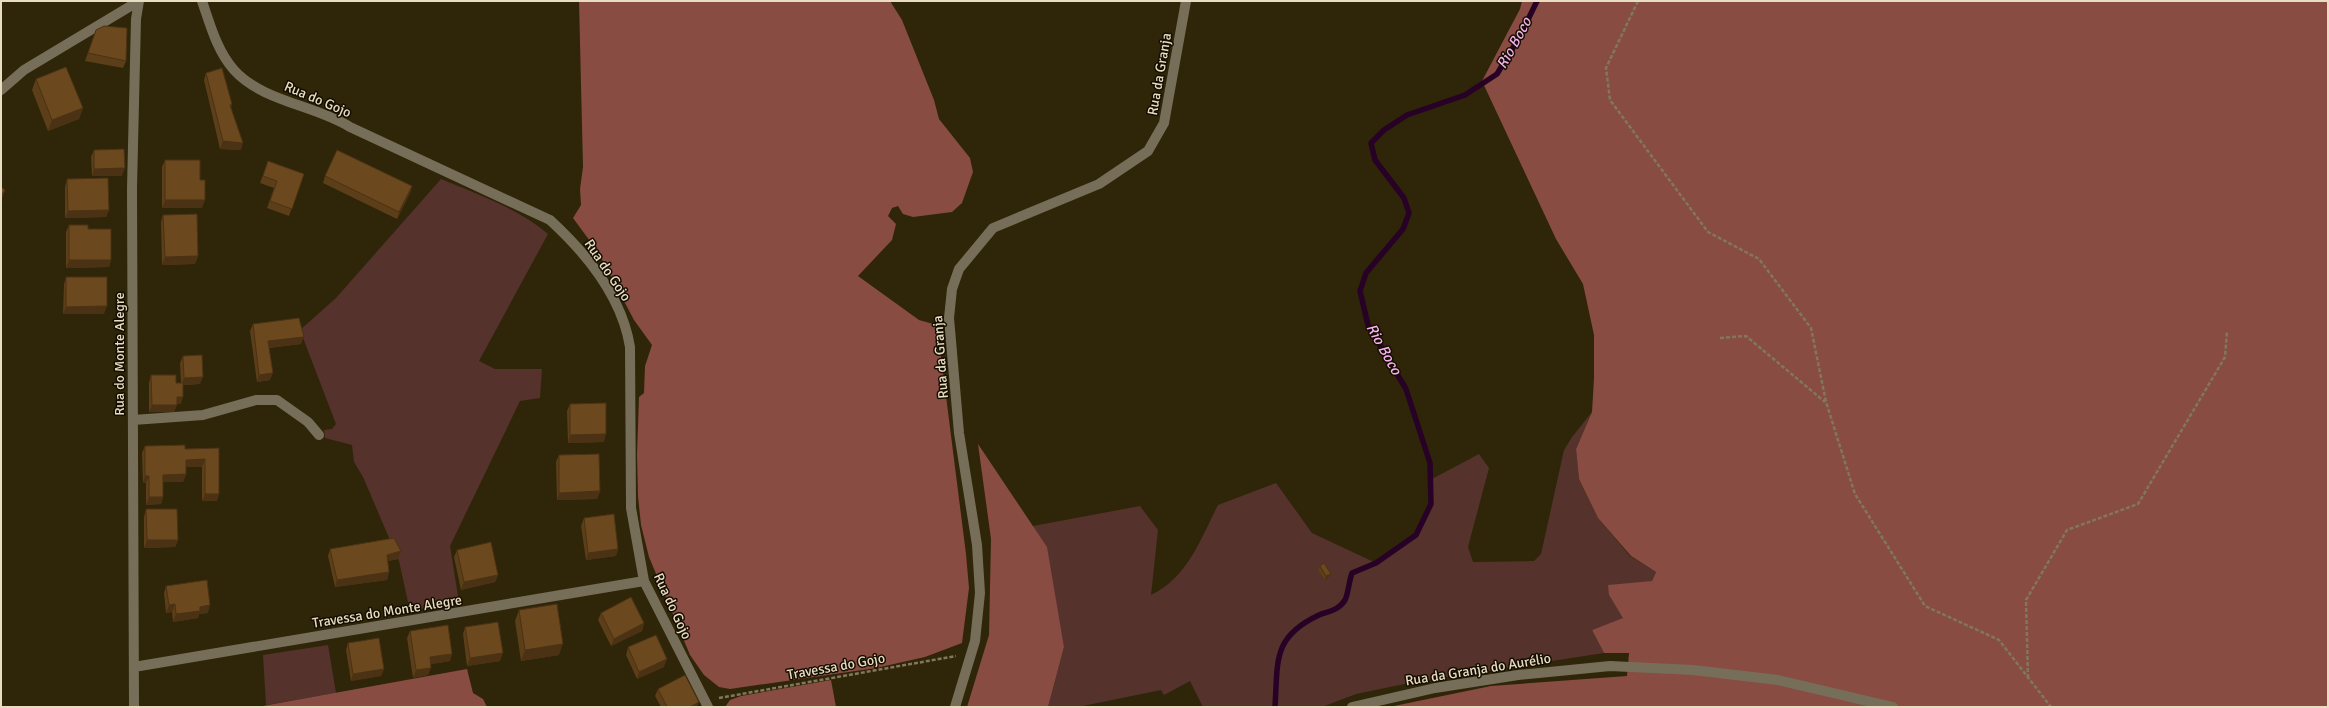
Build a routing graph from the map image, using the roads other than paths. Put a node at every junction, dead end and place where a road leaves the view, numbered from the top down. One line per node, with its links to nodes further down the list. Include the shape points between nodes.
1 (139, 1): 4 (street, via 24,70); 5 (street, Rua do Monte Alegre, via 136,19 132,188)
2 (202, 1): 7 (street, Rua do Gojo, via 222,52 242,78 283,99 335,118 550,220 591,264 618,309 628,334 631,508)
3 (1186, 1): 11 (street, Rua da Granja, via 1164,123 1148,151 1099,184 993,228 959,269 952,289 949,318 980,593 975,641)
4 (1, 90)
5 (133, 420): 6 (street, via 203,415 256,400 277,400 308,422); 8 (street, Rua do Monte Alegre)
6 (319, 436)
7 (644, 581): 8 (street, Travessa do Monte Alegre); 9 (street, Rua do Gojo)
8 (134, 667): 10 (street, Rua do Monte Alegre)
9 (708, 705)
10 (134, 707)
11 (955, 707)
12 (1352, 707): 13 (street, Rua da Granja do Aurélio, via 1495,678 1610,666 1693,670 1778,680)
13 (1893, 707)

